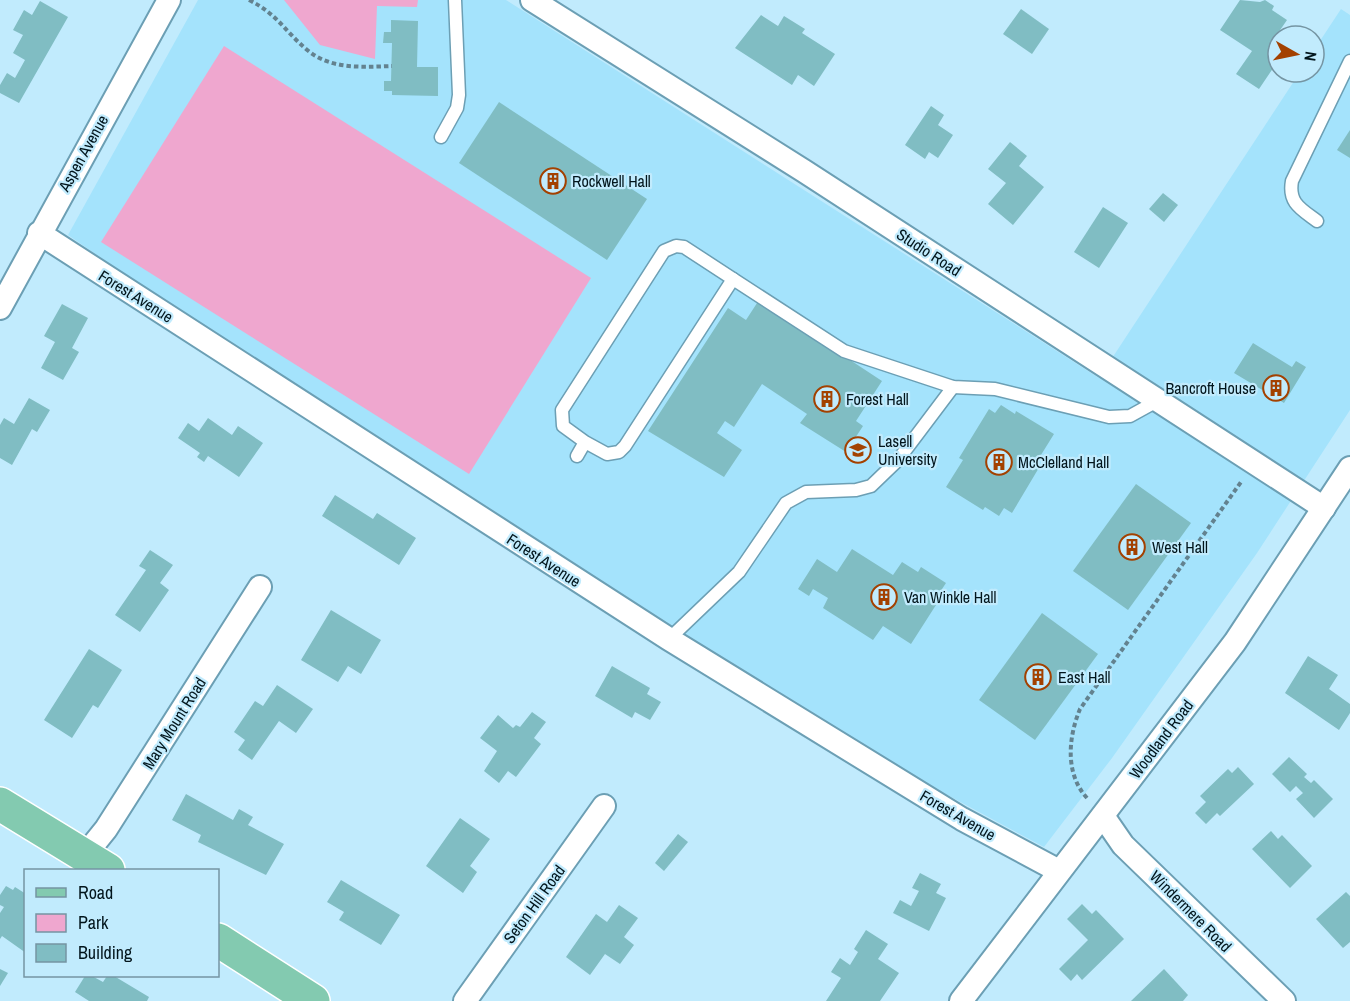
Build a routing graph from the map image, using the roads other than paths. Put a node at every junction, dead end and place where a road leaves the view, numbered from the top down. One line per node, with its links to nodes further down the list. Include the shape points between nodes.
1 (169, 0): 7 (street, Aspen Avenue)
2 (455, 0): 5 (lane, via 459,95 457,108)
3 (532, 0): 11 (street, Studio Road)
4 (1350, 61): 6 (lane, via 1292,181 1294,205)
5 (441, 137)
6 (1317, 221)
7 (39, 233): 9 (street, Aspen Avenue); 17 (street, Forest Avenue)
8 (733, 279): 10 (lane, via 844,351); 12 (lane, via 625,446 619,452 607,454); 12 (lane, via 684,247 664,251 562,410 563,426)
9 (0, 308)
10 (953, 387): 11 (lane, via 995,389 1109,417 1130,416); 17 (lane, via 898,460 871,486 806,492 786,503 739,572)
11 (1159, 399): 15 (street, Studio Road)
12 (585, 442): 13 (lane)
13 (577, 456)
14 (1350, 468): 15 (street, Woodland Road)
15 (1324, 508): 20 (street, Woodland Road, via 1235,642)
16 (260, 587): 21 (street, Mary Mount Road, via 106,829)
17 (669, 639): 22 (street, Forest Avenue, via 962,819)
18 (0, 804): 21 (main road)
19 (604, 806): 25 (street, Seton Hill Road)
20 (1103, 816): 22 (street, Woodland Road); 27 (street, Windermere Road, via 1123,845)
21 (97, 863)
22 (1059, 871): 26 (street, Woodland Road)
23 (219, 941): 24 (main road)
24 (313, 1001)
25 (465, 1001)
26 (961, 1001)
27 (1284, 1001)

